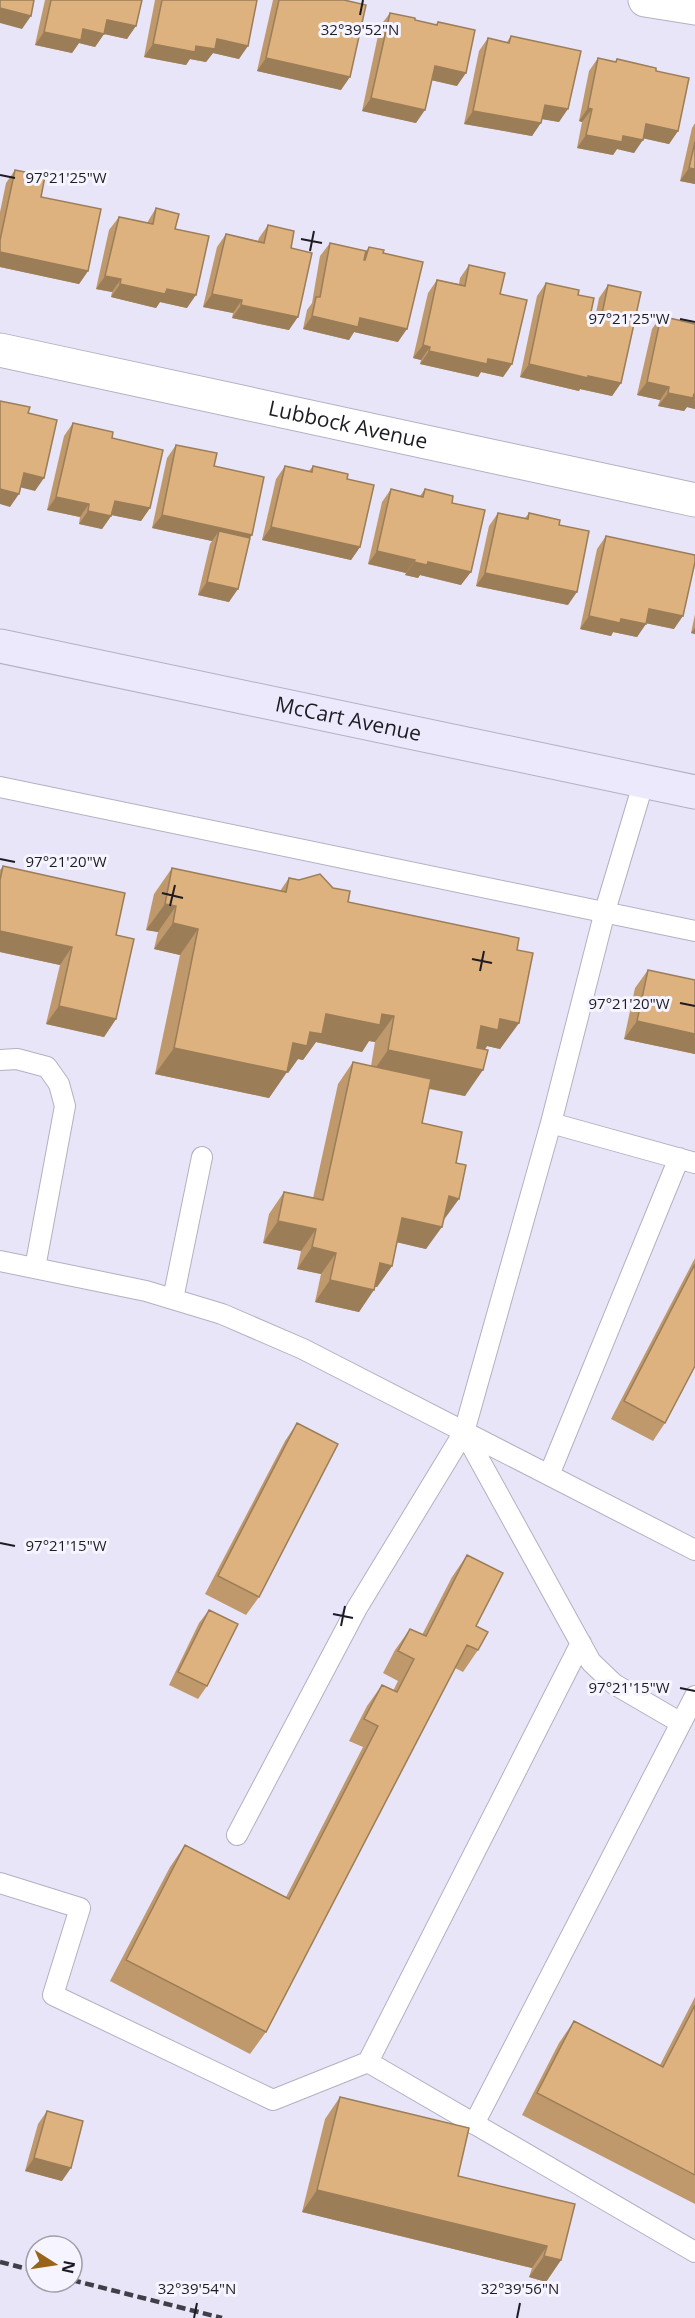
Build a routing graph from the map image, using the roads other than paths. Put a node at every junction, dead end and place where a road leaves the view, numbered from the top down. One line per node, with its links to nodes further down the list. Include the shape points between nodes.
1 (645, 0): 2 (street)
2 (695, 8)
3 (0, 350): 4 (street, Lubbock Avenue)
4 (695, 500)
5 (0, 646): 6 (main road, McCart Avenue)
6 (644, 781): 8 (main road, McCart Avenue); 9 (lane)
7 (0, 787): 9 (lane)
8 (695, 792)
9 (604, 911): 10 (lane); 12 (lane)
10 (695, 931)
11 (0, 1060): 16 (lane, via 18,1059 47,1067 59,1084 65,1106)
12 (551, 1123): 14 (lane); 18 (lane)
13 (202, 1157): 17 (lane)
14 (687, 1161): 19 (lane)
15 (0, 1261): 16 (lane)
16 (35, 1268): 17 (lane)
17 (173, 1299): 18 (lane, via 222,1314 303,1349)
18 (464, 1432): 19 (lane); 21 (lane); 24 (lane, via 357,1608)
19 (549, 1475): 20 (lane)
20 (695, 1550)
21 (581, 1643): 23 (lane, via 591,1662 614,1684); 26 (lane)
22 (695, 1696): 23 (lane)
23 (681, 1723): 27 (lane)
24 (237, 1834)
25 (0, 1883): 26 (lane, via 80,1908 53,1995 273,2100)
26 (368, 2062): 27 (lane)
27 (474, 2124): 28 (lane)
28 (695, 2252)

